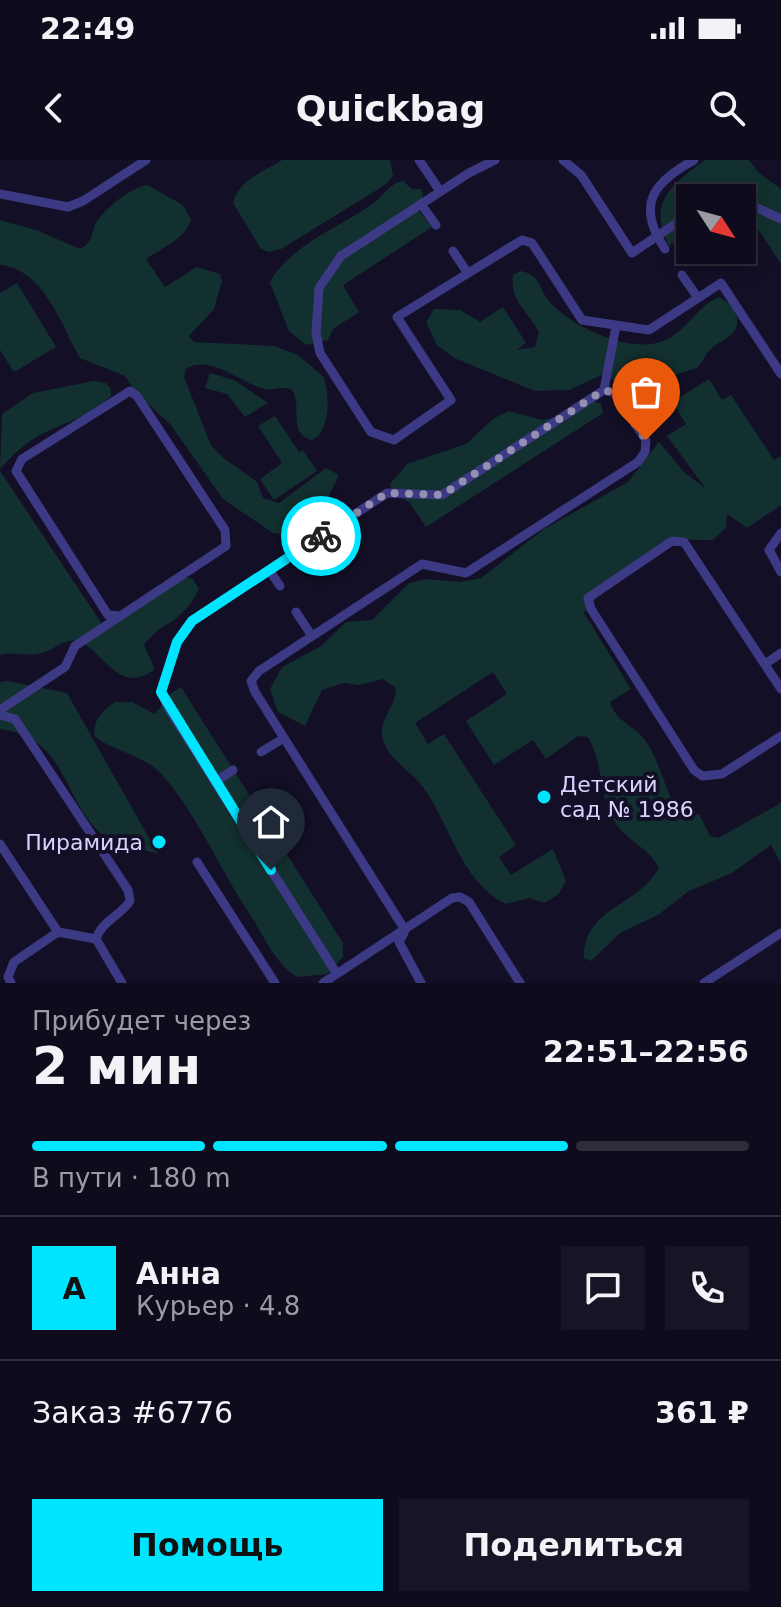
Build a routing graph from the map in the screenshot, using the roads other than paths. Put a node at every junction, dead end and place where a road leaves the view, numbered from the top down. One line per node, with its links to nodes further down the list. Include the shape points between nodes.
1 (146, 160): 7 (lane, via 68,207)
2 (419, 160): 6 (lane)
3 (495, 160): 6 (lane)
4 (563, 160): 13 (lane, via 581,175 632,253)
5 (694, 160): 13 (lane, via 661,179 650,203)
6 (440, 191): 8 (lane)
7 (0, 194)
8 (421, 204): 12 (lane); 16 (lane, via 341,256 319,288 320,353 371,432 394,440 451,400 397,317)
9 (756, 207): 10 (lane)
10 (781, 219)
11 (676, 223): 13 (lane)
12 (436, 225)
13 (657, 236): 14 (lane)
14 (665, 249)
15 (453, 251): 16 (lane)
16 (467, 272): 19 (lane, via 522,240 532,243 582,320)
17 (682, 275): 18 (lane)
18 (698, 298): 19 (lane, via 649,330); 20 (lane, via 721,283)
19 (616, 326): 21 (lane)
20 (781, 374)
21 (604, 390): 23 (lane, via 442,495 387,493); 28 (lane, via 614,393 646,440 638,462 466,573 422,564)
22 (781, 533): 24 (lane, via 769,550)
23 (269, 570): 25 (lane); 37 (lane, via 192,621 177,642 161,692)
24 (781, 572)
25 (280, 586)
26 (296, 612): 28 (lane)
27 (120, 616): 27 (lane, via 226,546 228,537 130,391 22,459 16,471 108,615); 32 (lane, via 75,646 65,667)
28 (312, 636): 34 (lane, via 251,681)
29 (781, 653): 30 (lane)
30 (765, 664): 31 (lane); 33 (lane, via 684,542 672,541 588,598 702,776 722,774)
31 (781, 689)
32 (0, 713): 43 (lane, via 15,719 128,890 130,901 100,927)
33 (781, 736)
34 (284, 738): 35 (lane); 40 (lane)
35 (261, 752)
36 (233, 770): 37 (lane)
37 (215, 782): 44 (lane)
38 (0, 844): 41 (lane)
39 (197, 862): 47 (lane)
40 (405, 930): 44 (lane); 49 (lane, via 399,942); 50 (lane, via 460,897 469,902)
41 (58, 932): 43 (lane); 45 (lane, via 14,962)
42 (781, 933): 51 (lane)
43 (96, 939): 46 (lane)
44 (337, 974): 48 (lane)
45 (11, 983)
46 (122, 983)
47 (275, 983)
48 (323, 983)
49 (421, 983)
50 (520, 983)
51 (704, 983)

